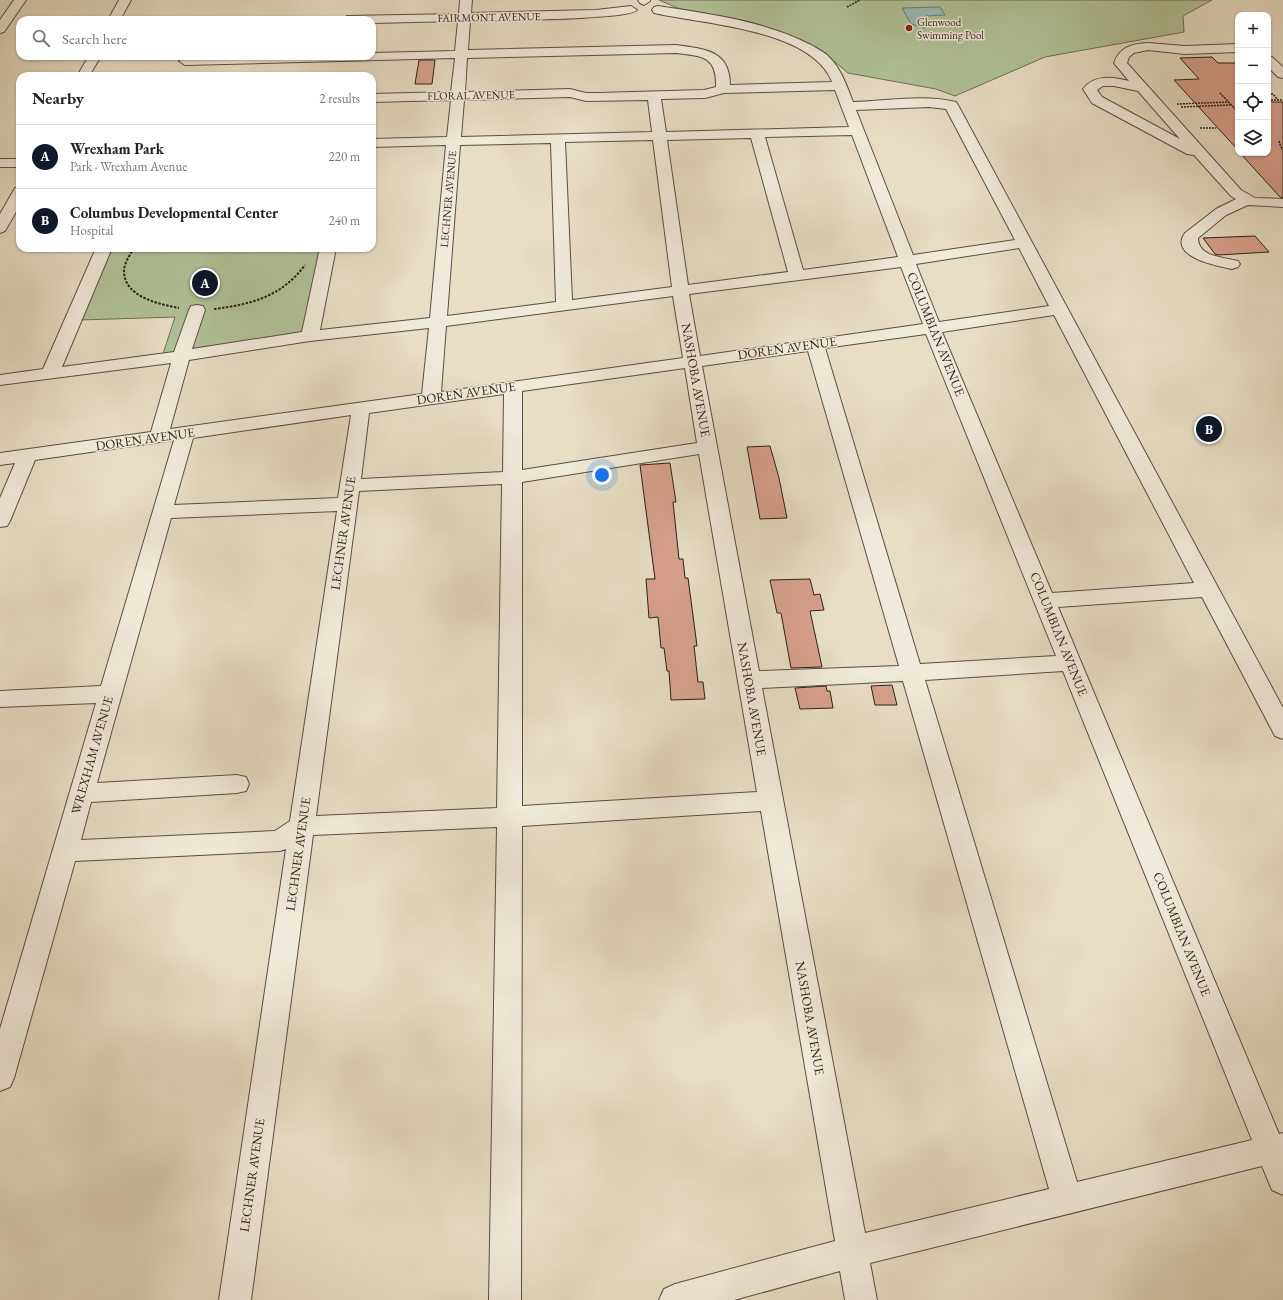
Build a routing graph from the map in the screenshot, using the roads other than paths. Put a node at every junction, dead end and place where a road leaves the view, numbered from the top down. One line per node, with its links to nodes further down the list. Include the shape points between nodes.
1 (20, 0): 10 (street)
2 (125, 0): 7 (street)
3 (466, 0): 8 (street, LECHNER AVENUE)
4 (644, 0): 5 (street, FAIRMONT AVENUE, via 629,5); 6 (street, FAIRMONT AVENUE, via 659,4)
5 (631, 10): 6 (street, FAIRMONT AVENUE, via 644,13); 8 (street, FAIRMONT AVENUE, via 596,14)
6 (658, 10): 20 (street, FAIRMONT AVENUE, via 721,20 797,43 821,56 835,72)
7 (116, 16)
8 (464, 17): 9 (street, FAIRMONT AVENUE); 12 (street, LECHNER AVENUE)
9 (376, 19)
10 (0, 29)
11 (1235, 48): 21 (street, via 1184,50 1150,46 1124,53 1120,57 1120,63)
12 (462, 54): 13 (street); 22 (street, via 676,49 694,51 713,58 721,66); 24 (street, LECHNER AVENUE)
13 (376, 57)
14 (93, 60): 18 (street)
15 (277, 60): 16 (street)
16 (184, 63)
17 (1271, 68): 19 (street)
18 (86, 72)
19 (1276, 82)
20 (840, 86): 22 (street, FLORAL AVENUE); 27 (street, COLUMBIAN AVENUE)
21 (1141, 88): 34 (street); 34 (street, via 1110,82 1096,84 1090,89 1097,100)
22 (724, 89): 23 (street, FLORAL AVENUE, via 706,83 592,87); 25 (street, FLORAL AVENUE, via 705,94)
23 (570, 93): 24 (street, FLORAL AVENUE); 25 (street, FLORAL AVENUE, via 598,98)
24 (457, 96): 26 (street, FLORAL AVENUE); 32 (street, LECHNER AVENUE)
25 (654, 96): 30 (street, NASHOBA AVENUE)
26 (376, 98)
27 (848, 106): 28 (street, COLUMBIAN AVENUE); 41 (street, via 929,103 951,105)
28 (857, 131): 29 (street); 44 (street, COLUMBIAN AVENUE)
29 (757, 133): 30 (street); 46 (street)
30 (658, 135): 31 (street); 47 (street, NASHOBA AVENUE)
31 (558, 138): 32 (street); 48 (street)
32 (453, 140): 33 (street); 51 (street, LECHNER AVENUE)
33 (376, 143)
34 (1204, 158): 38 (street, via 1236,193)
35 (0, 163): 36 (street)
36 (16, 163)
37 (16, 199): 40 (street)
38 (1246, 200): 39 (street, via 1262,204); 45 (street, via 1221,212 1190,236 1192,250 1204,257)
39 (1283, 203)
40 (0, 228)
41 (1023, 243): 44 (street); 49 (street)
42 (102, 252): 57 (street)
43 (327, 252): 53 (street)
44 (907, 261): 46 (street); 52 (street, COLUMBIAN AVENUE)
45 (1232, 264)
46 (797, 275): 47 (street)
47 (681, 289): 48 (street); 56 (street, NASHOBA AVENUE)
48 (564, 305): 51 (street)
49 (1058, 309): 52 (street, DOREN AVENUE); 71 (street)
50 (197, 310): 55 (street)
51 (438, 322): 53 (street); 60 (street, LECHNER AVENUE)
52 (932, 327): 54 (street, DOREN AVENUE); 72 (street, COLUMBIAN AVENUE)
53 (310, 336): 55 (street)
54 (815, 344): 56 (street, DOREN AVENUE); 74 (street)
55 (181, 356): 57 (street); 63 (street)
56 (692, 361): 59 (street, DOREN AVENUE); 64 (street, NASHOBA AVENUE)
57 (50, 373): 58 (street)
58 (0, 380)
59 (513, 387): 60 (street, DOREN AVENUE); 67 (street)
60 (431, 398): 61 (street, DOREN AVENUE)
61 (361, 408): 62 (street, DOREN AVENUE); 68 (street, LECHNER AVENUE)
62 (185, 433): 63 (street, DOREN AVENUE); 69 (street, WREXHAM AVENUE)
63 (159, 436): 65 (street, DOREN AVENUE)
64 (708, 447): 67 (street); 75 (street, NASHOBA AVENUE)
65 (28, 455): 66 (street, DOREN AVENUE); 70 (street)
66 (0, 459)
67 (512, 478): 68 (street); 82 (street)
68 (349, 495): 69 (street); 83 (street, LECHNER AVENUE)
69 (163, 512): 76 (street, WREXHAM AVENUE)
70 (0, 521)
71 (1208, 589): 72 (street); 78 (street)
72 (1045, 601): 73 (street, COLUMBIAN AVENUE)
73 (1071, 663): 74 (street); 87 (street, COLUMBIAN AVENUE)
74 (912, 673): 75 (street); 89 (street)
75 (749, 680): 81 (street, NASHOBA AVENUE)
76 (110, 694): 77 (street); 80 (street, WREXHAM AVENUE)
77 (0, 699)
78 (1283, 730)
79 (237, 784): 80 (street)
80 (81, 793): 84 (street, WREXHAM AVENUE)
81 (771, 801): 82 (street); 90 (street, NASHOBA AVENUE)
82 (509, 817): 83 (street); 92 (street)
83 (302, 826): 84 (street, via 280,841); 91 (street, LECHNER AVENUE)
84 (65, 851): 85 (street, WREXHAM AVENUE)
85 (8, 1022): 86 (street, WREXHAM AVENUE)
86 (0, 1078)
87 (1277, 1148): 88 (street, COLUMBIAN AVENUE); 89 (street)
88 (1283, 1180)
89 (1067, 1200): 90 (street)
90 (853, 1252): 93 (street); 94 (street, NASHOBA AVENUE)
91 (235, 1300)
92 (505, 1300)
93 (675, 1300)
94 (861, 1300)

